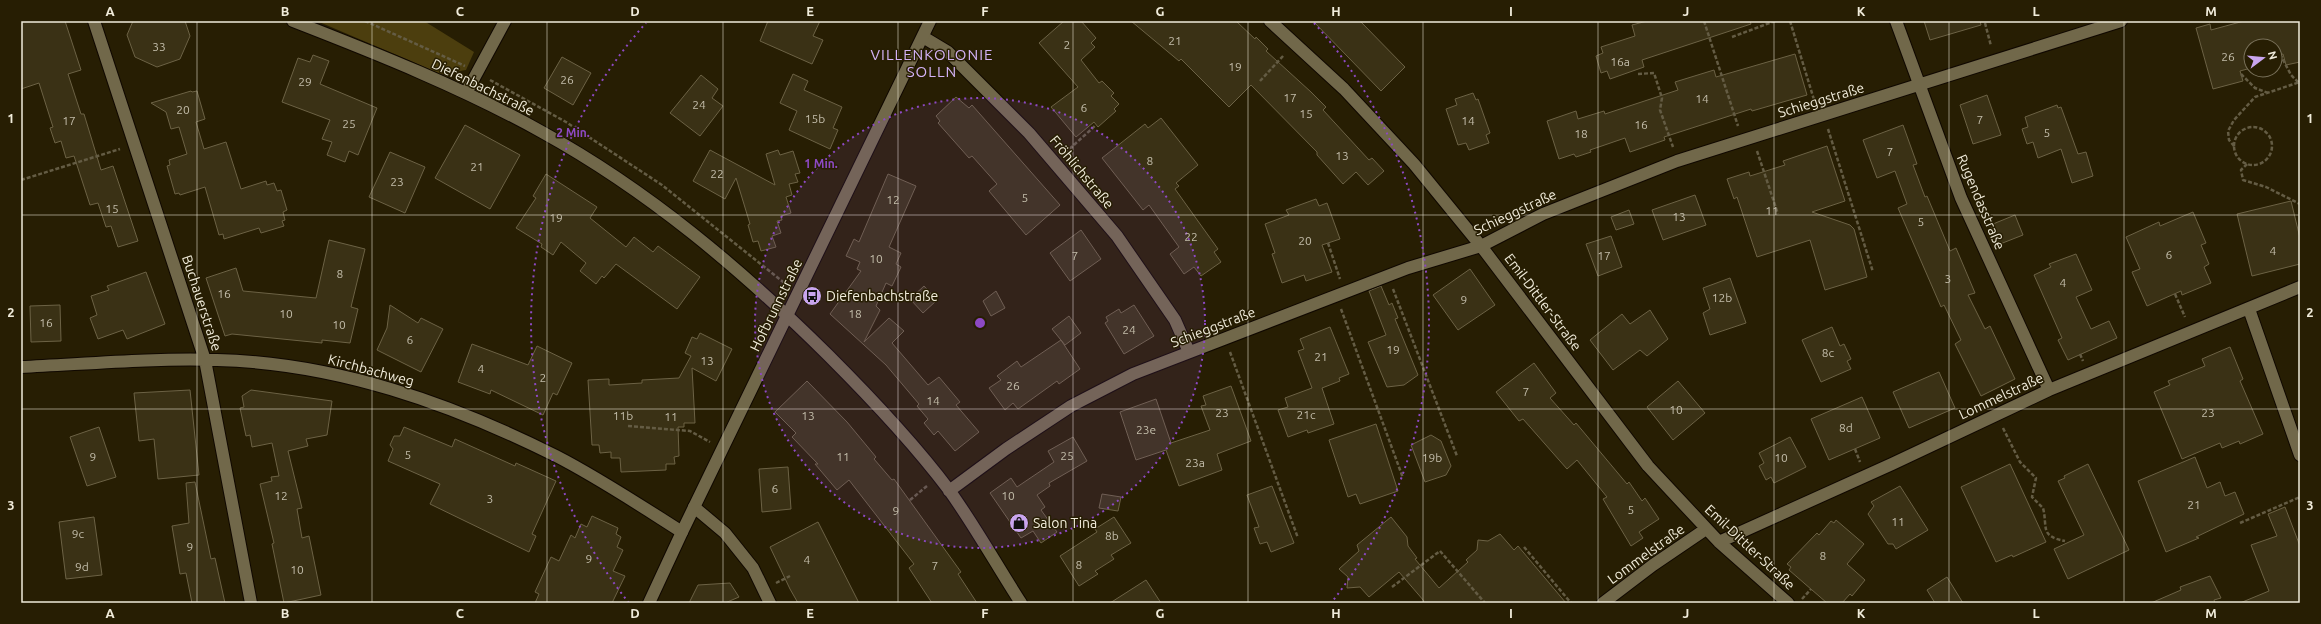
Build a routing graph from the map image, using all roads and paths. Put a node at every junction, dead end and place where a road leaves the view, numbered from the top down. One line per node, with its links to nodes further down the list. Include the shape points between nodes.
1 (94, 21): 27 (street, Buchauerstraße)
2 (293, 21): 22 (street, Diefenbachstraße)
3 (505, 21): 22 (street)
4 (930, 21): 12 (street, Hofbrunnstraße)
5 (1270, 21): 14 (street, Emil-Dittler-Straße)
6 (1704, 21): 26 (path)
7 (1775, 21): 13 (path)
8 (1790, 21): 24 (path)
9 (1896, 21): 21 (street, Rugendasstraße)
10 (2121, 21): 16 (street, Schieggstraße)
11 (1985, 23): 16 (path)
12 (923, 36): 44 (street, Hofbrunnstraße); 47 (street, Fröhlichstraße, via 948,52 1030,134 1117,236 1176,320)
13 (1732, 37)
14 (1295, 43): 19 (path); 36 (street, Emil-Dittler-Straße, via 1344,89 1403,153)
15 (2283, 60): 20 (path, via 2291,75)
16 (1996, 61): 21 (street, Schieggstraße)
17 (1638, 74): 30 (path, via 1654,73 1662,98 1660,110)
18 (2241, 74): 23 (path, via 2255,88)
19 (1260, 80)
20 (2300, 82): 23 (path)
21 (1920, 86): 24 (street, Schieggstraße); 50 (street, Rugendasstraße, via 1961,198)
22 (466, 93): 44 (street, Diefenbachstraße, via 542,132 622,180 686,227)
23 (2268, 94): 28 (path, via 2255,97 2234,120 2228,130 2229,140)
24 (1821, 116): 26 (street, Schieggstraße); 38 (path)
25 (1096, 125): 29 (path)
26 (1747, 139): 30 (street, Schieggstraße); 34 (path)
27 (133, 145): 32 (path); 48 (street, Buchauerstraße)
28 (2234, 147): 31 (path, via 2239,158); 31 (path, via 2235,140 2246,128 2259,128 2268,133 2272,143 2270,155 2262,163)
29 (1068, 150)
30 (1678, 161): 36 (street, Schieggstraße, via 1543,214)
31 (2247, 164): 33 (path, via 2242,170 2243,180 2266,187)
32 (21, 180)
33 (2300, 204)
34 (1778, 214)
35 (1328, 243): 37 (path)
36 (1481, 246): 39 (street, Schieggstraße); 65 (street, Emil-Dittler-Straße, via 1648,466)
37 (1335, 266)
38 (1873, 272)
39 (1388, 276): 42 (street, Schieggstraße); 56 (path)
40 (2300, 287): 43 (street, Lommelstraße)
41 (2176, 294): 45 (path)
42 (1336, 295): 46 (street, Schieggstraße); 58 (path)
43 (2249, 309): 50 (street, Lommelstraße); 55 (street)
44 (788, 315): 53 (street, Hofbrunnstraße); 60 (street, Diefenbachstraße, via 900,431)
45 (2187, 323)
46 (1225, 338): 47 (street, Schieggstraße); 67 (path)
47 (1189, 352): 60 (street, Schieggstraße, via 1133,374 1070,406)
48 (205, 360): 49 (street, Kirchbachweg); 66 (street, Kirchbachweg, via 262,363 329,373 385,386 446,408 556,456); 76 (street, Buchauerstraße)
49 (21, 367)
50 (2049, 390): 51 (street, Lommelstraße)
51 (1997, 415): 68 (street, Lommelstraße); 69 (path, via 2020,462 2036,478 2032,497 2043,508 2047,533)
52 (628, 426): 53 (path, via 690,431)
53 (723, 448): 63 (street, Hofbrunnstraße)
54 (1855, 449): 57 (path)
55 (2300, 455)
56 (1457, 456)
57 (1861, 464)
58 (1403, 478)
59 (920, 491): 62 (path)
60 (949, 491): 79 (street, Diefenbachstraße)
61 (2300, 497): 64 (path)
62 (910, 500)
63 (694, 507): 66 (street, Hofbrunnstraße); 78 (street, via 725,533 748,562)
64 (2240, 523)
65 (1706, 529): 68 (street, Emil-Dittler-Straße); 82 (street, Lommelstraße)
66 (682, 532): 77 (street, Hofbrunnstraße)
67 (1298, 538)
68 (1718, 542): 83 (street, Emil-Dittler-Straße)
69 (2065, 542)
70 (1524, 547): 81 (path)
71 (790, 576): 72 (path)
72 (776, 583)
73 (1392, 587): 80 (path, via 1440,551)
74 (1811, 589): 75 (path)
75 (1803, 598)
76 (251, 603)
77 (650, 603)
78 (770, 603)
79 (1021, 603)
80 (1485, 603)
81 (1571, 603)
82 (1603, 603)
83 (1788, 603)

